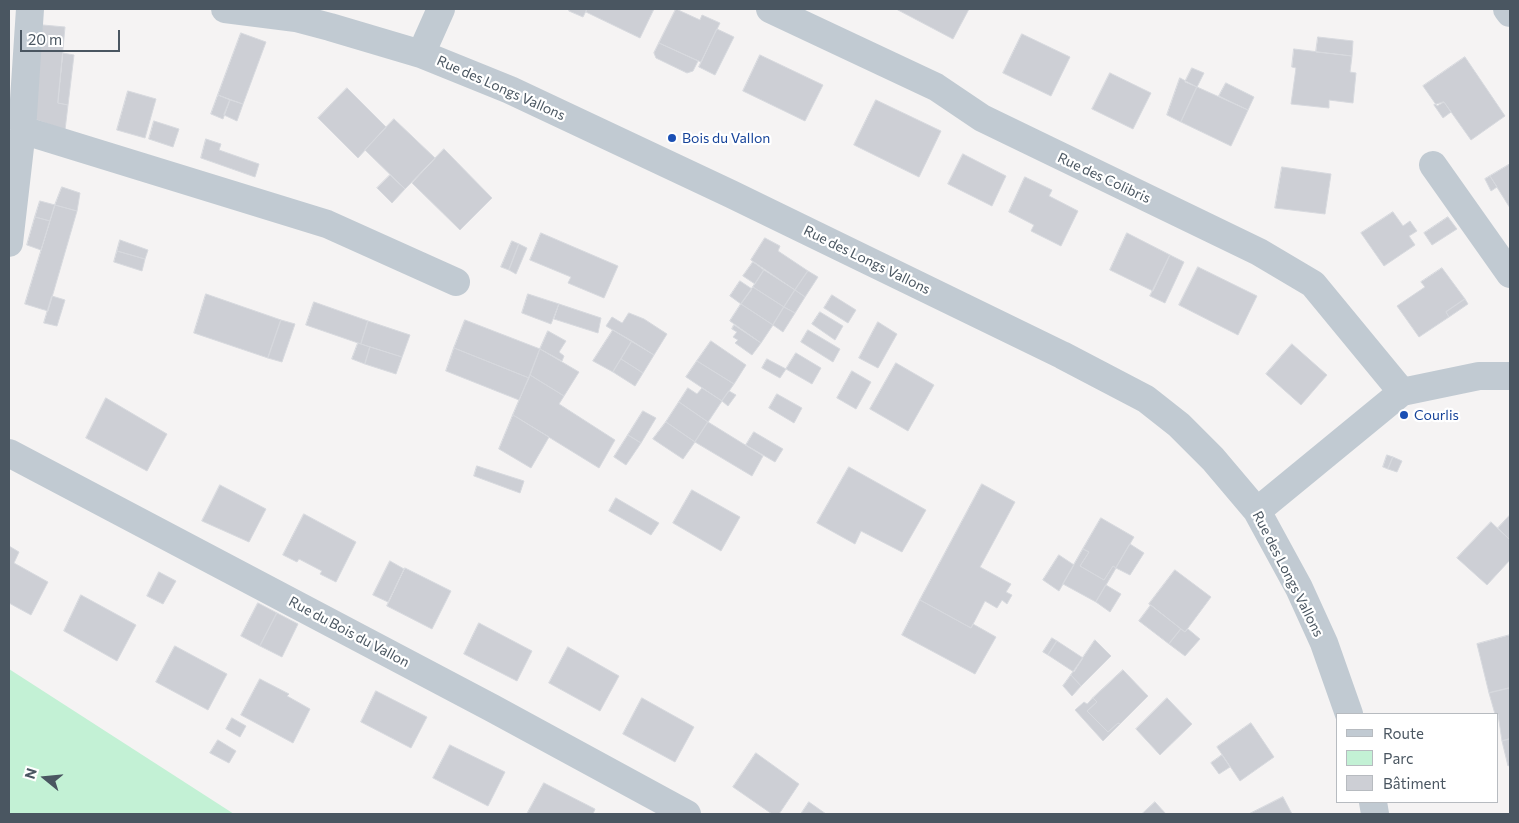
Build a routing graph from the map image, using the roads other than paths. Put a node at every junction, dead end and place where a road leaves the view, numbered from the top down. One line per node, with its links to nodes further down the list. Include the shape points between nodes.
1 (30, 9): 8 (street)
2 (225, 9): 7 (street, Rue des Longs Vallons, via 296,18)
3 (441, 9): 7 (street)
4 (770, 9): 14 (street, Rue des Colibris, via 936,87 982,118 1259,252 1313,284)
5 (1507, 9): 6 (street)
6 (1510, 13)
7 (421, 54): 16 (street, Rue des Longs Vallons, via 510,90 731,194 1146,399 1179,424 1214,459)
8 (22, 130): 10 (street); 12 (street, via 327,224)
9 (1433, 165): 11 (street)
10 (9, 243)
11 (1510, 274)
12 (456, 282)
13 (1510, 376): 14 (street, via 1478,376)
14 (1402, 392): 16 (street)
15 (9, 453): 18 (street, Rue du Bois du Vallon)
16 (1257, 511): 17 (street, Rue des Longs Vallons, via 1299,588 1324,643)
17 (1348, 713)
18 (687, 814)

